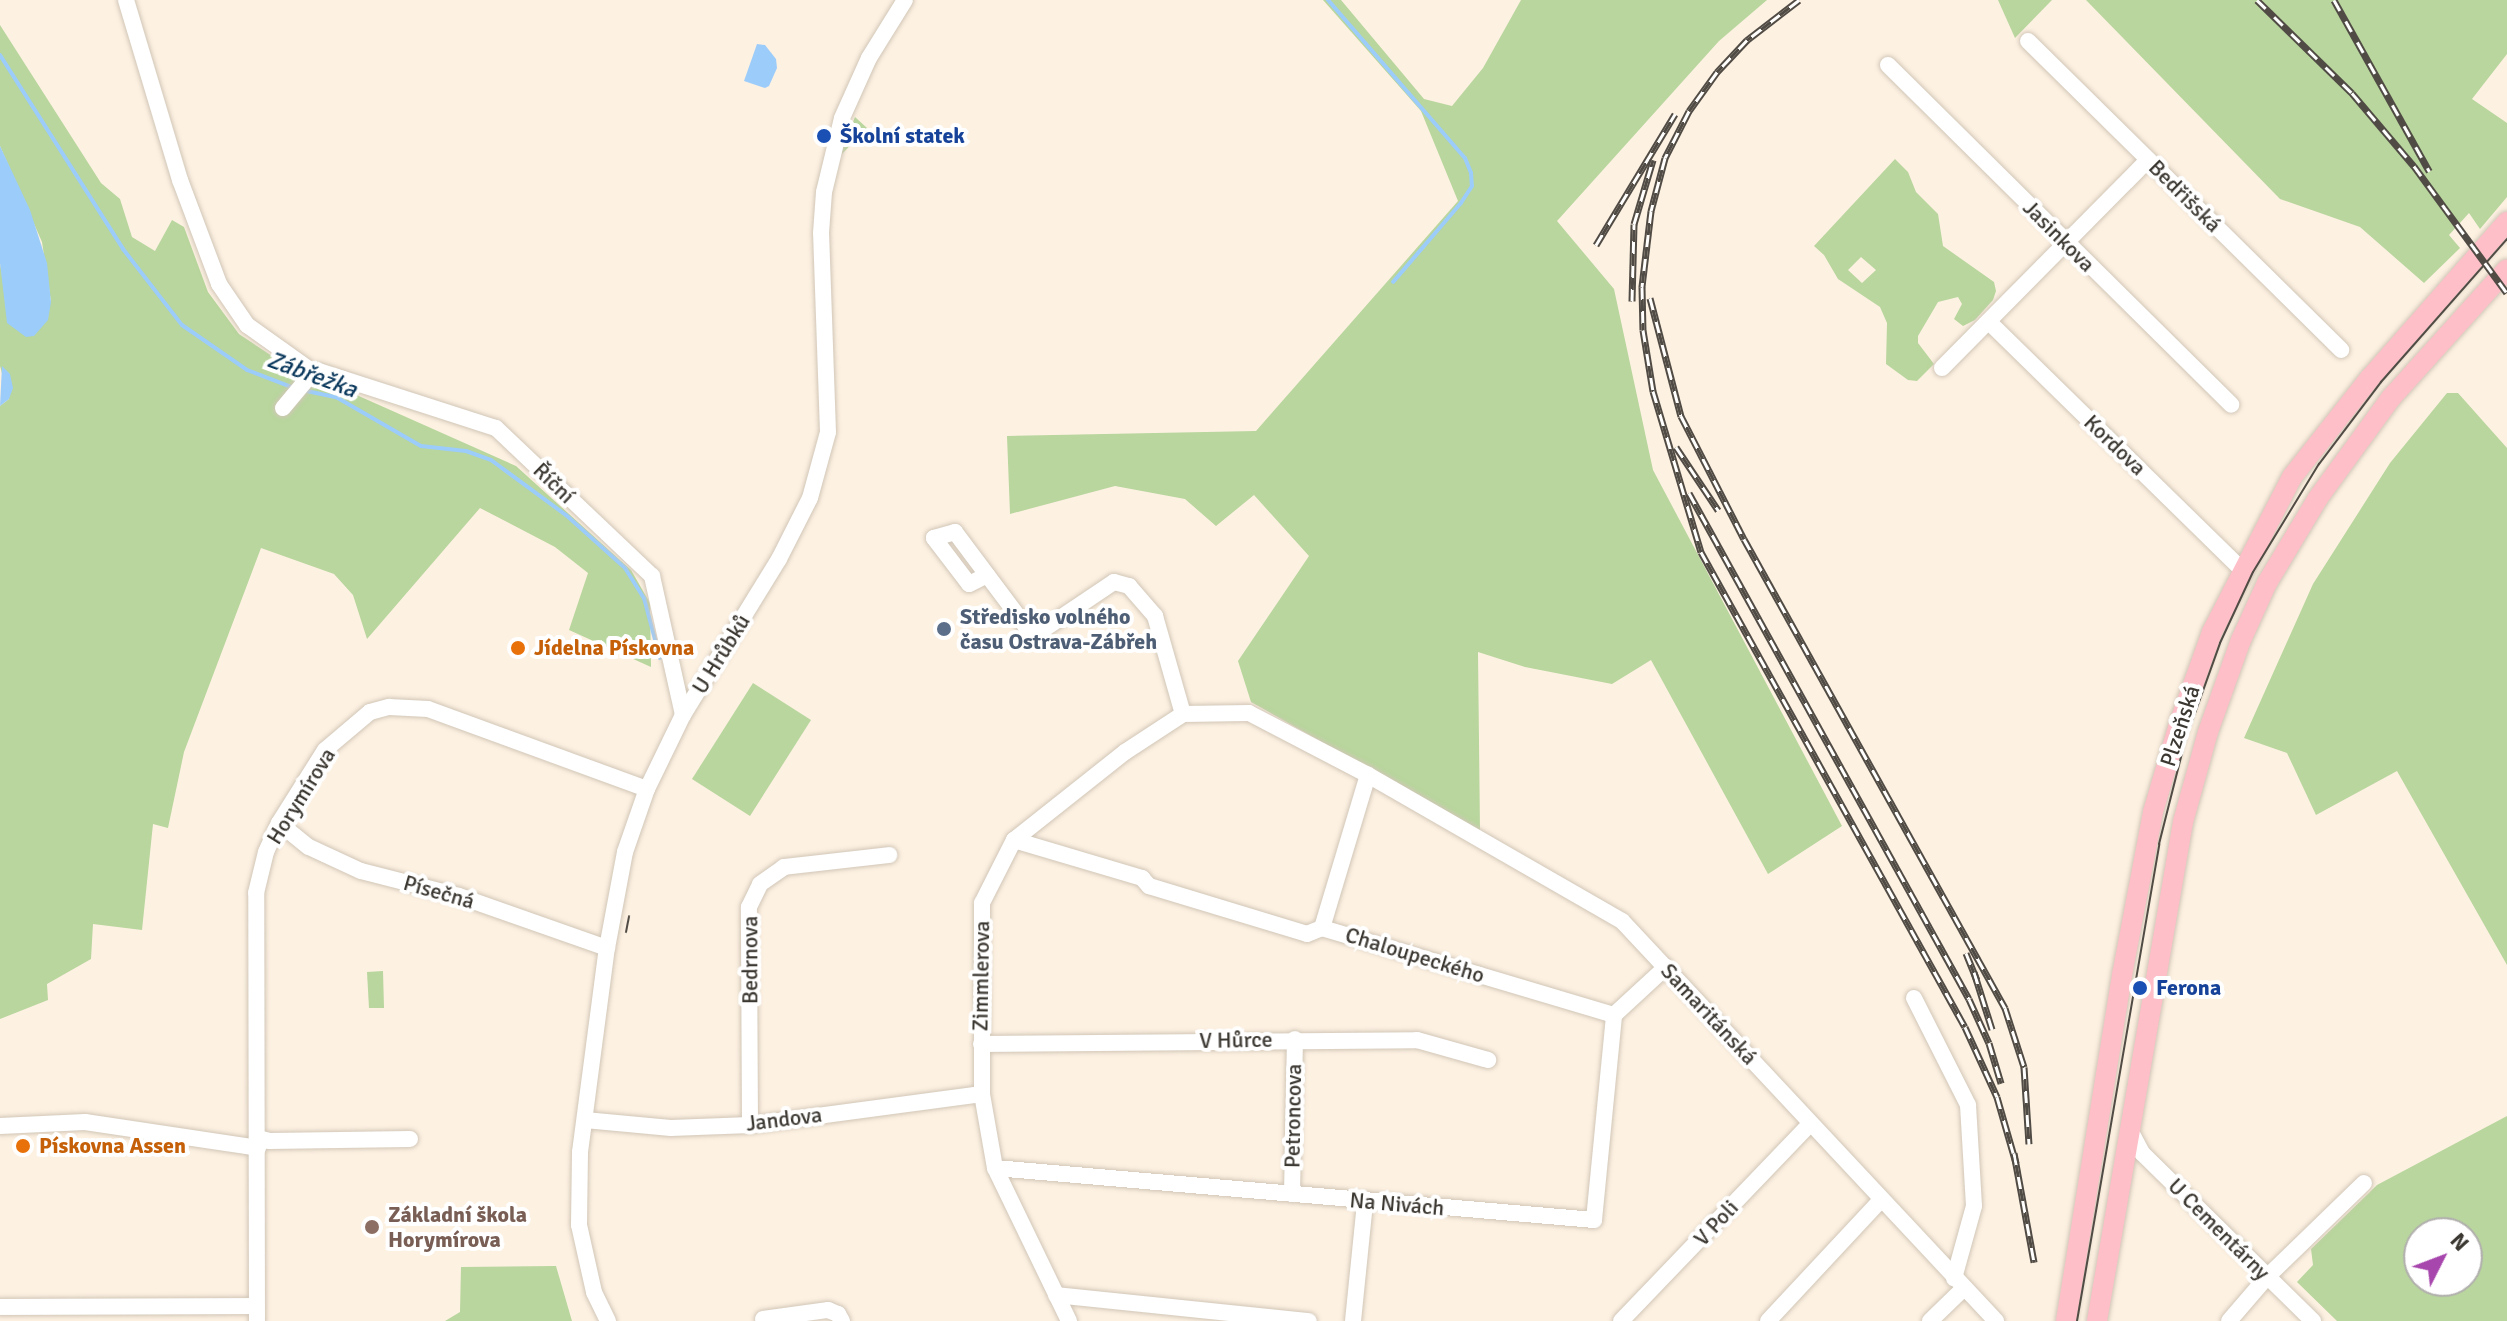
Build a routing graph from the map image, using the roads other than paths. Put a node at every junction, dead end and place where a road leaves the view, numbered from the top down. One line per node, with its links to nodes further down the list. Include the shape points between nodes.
1 (126, 0): 12 (street, Říční, via 180,180 219,284 247,325)
2 (905, 0): 18 (street, U Hrůbků, via 869,58 842,118 824,192 828,432 810,498 779,559)
3 (2028, 41): 5 (street, Bedřišská)
4 (1888, 65): 7 (street, Jasinkova)
5 (2148, 160): 7 (street); 10 (street, Bedřišská)
6 (2507, 222): 16 (main road, Plzeňská, via 2370,378 2292,477)
7 (2067, 244): 9 (street); 13 (street, Jasinkova)
8 (2507, 269): 37 (main road, Plzeňská, via 2391,398 2318,498 2267,583 2241,640 2183,822)
9 (1989, 322): 11 (street); 16 (street, Kordova)
10 (2341, 350)
11 (1942, 368)
12 (310, 374): 14 (street); 18 (street, Říční, via 496,428 652,576)
13 (2231, 405)
14 (283, 408)
15 (955, 532): 17 (street, via 934,538 969,584 987,575 1026,627 1041,631 1114,582 1129,586 1155,616)
16 (2241, 569): 60 (main road, Plzeňská, via 2207,646 2153,812)
17 (1183, 714): 19 (street, via 1249,713); 22 (street, Zimmlerova, via 1125,752)
18 (683, 715): 20 (street, U Hrůbků)
19 (1368, 775): 24 (street); 26 (street, Samaritánská, via 1622,921)
20 (647, 789): 21 (street, Horymírova, via 428,709 389,707 356,721 325,750); 25 (street, U Hrůbků, via 625,852)
21 (279, 823): 25 (street, Písečná, via 309,847 361,871 459,896); 39 (street, Horymírova, via 256,893)
22 (1014, 840): 24 (street, Chaloupeckého, via 1307,934); 30 (street, Zimmlerova, via 982,903)
23 (889, 855): 35 (street, Bedrnova, via 784,867 760,884 749,907)
24 (1322, 928): 28 (street, Chaloupeckého)
25 (607, 948): 33 (street, U Hrůbků)
26 (1666, 967): 28 (street); 34 (street, Samaritánská)
27 (1914, 998): 46 (street, via 1968,1105 1974,1206)
28 (1614, 1015): 44 (street, Na Nivách, via 1594,1220)
29 (1295, 1039): 30 (street, V Hůrce); 31 (street, V Hůrce, via 1417,1040); 42 (street, Petroncova)
30 (981, 1044): 32 (street, Zimmlerova)
31 (1488, 1060)
32 (982, 1094): 35 (street, Jandova); 40 (street, Zimmlerova)
33 (585, 1120): 35 (street, Jandova, via 671,1128); 51 (street, U Hrůbků, via 579,1225 594,1292)
34 (1810, 1124): 43 (street, Samaritánská); 56 (street, V Poli)
35 (750, 1125)
36 (0, 1126): 39 (street, via 85,1122)
37 (2131, 1132): 45 (street, U Cementárny, via 2142,1153); 61 (main road, Plzeňská)
38 (410, 1139): 39 (street)
39 (258, 1143): 49 (street, Horymírova)
40 (995, 1168): 42 (street, Na Nivách); 47 (street, Zimmlerova)
41 (2364, 1183): 45 (street)
42 (1292, 1194): 44 (street, Na Nivách)
43 (1881, 1200): 46 (street, Samaritánská); 57 (street)
44 (1365, 1202): 55 (street)
45 (2267, 1277): 62 (street); 63 (street, U Cementárny)
46 (1959, 1283): 58 (street); 59 (street, Samaritánská)
47 (1056, 1295): 53 (street, Zimmlerova); 54 (street)
48 (0, 1307): 49 (street)
49 (256, 1314)
50 (763, 1319): 52 (street, via 828,1310)
51 (608, 1321)
52 (842, 1321)
53 (1069, 1321)
54 (1309, 1321)
55 (1353, 1321)
56 (1621, 1321)
57 (1768, 1321)
58 (1930, 1321)
59 (1996, 1321)
60 (2066, 1321)
61 (2097, 1321)
62 (2229, 1321)
63 (2313, 1321)

